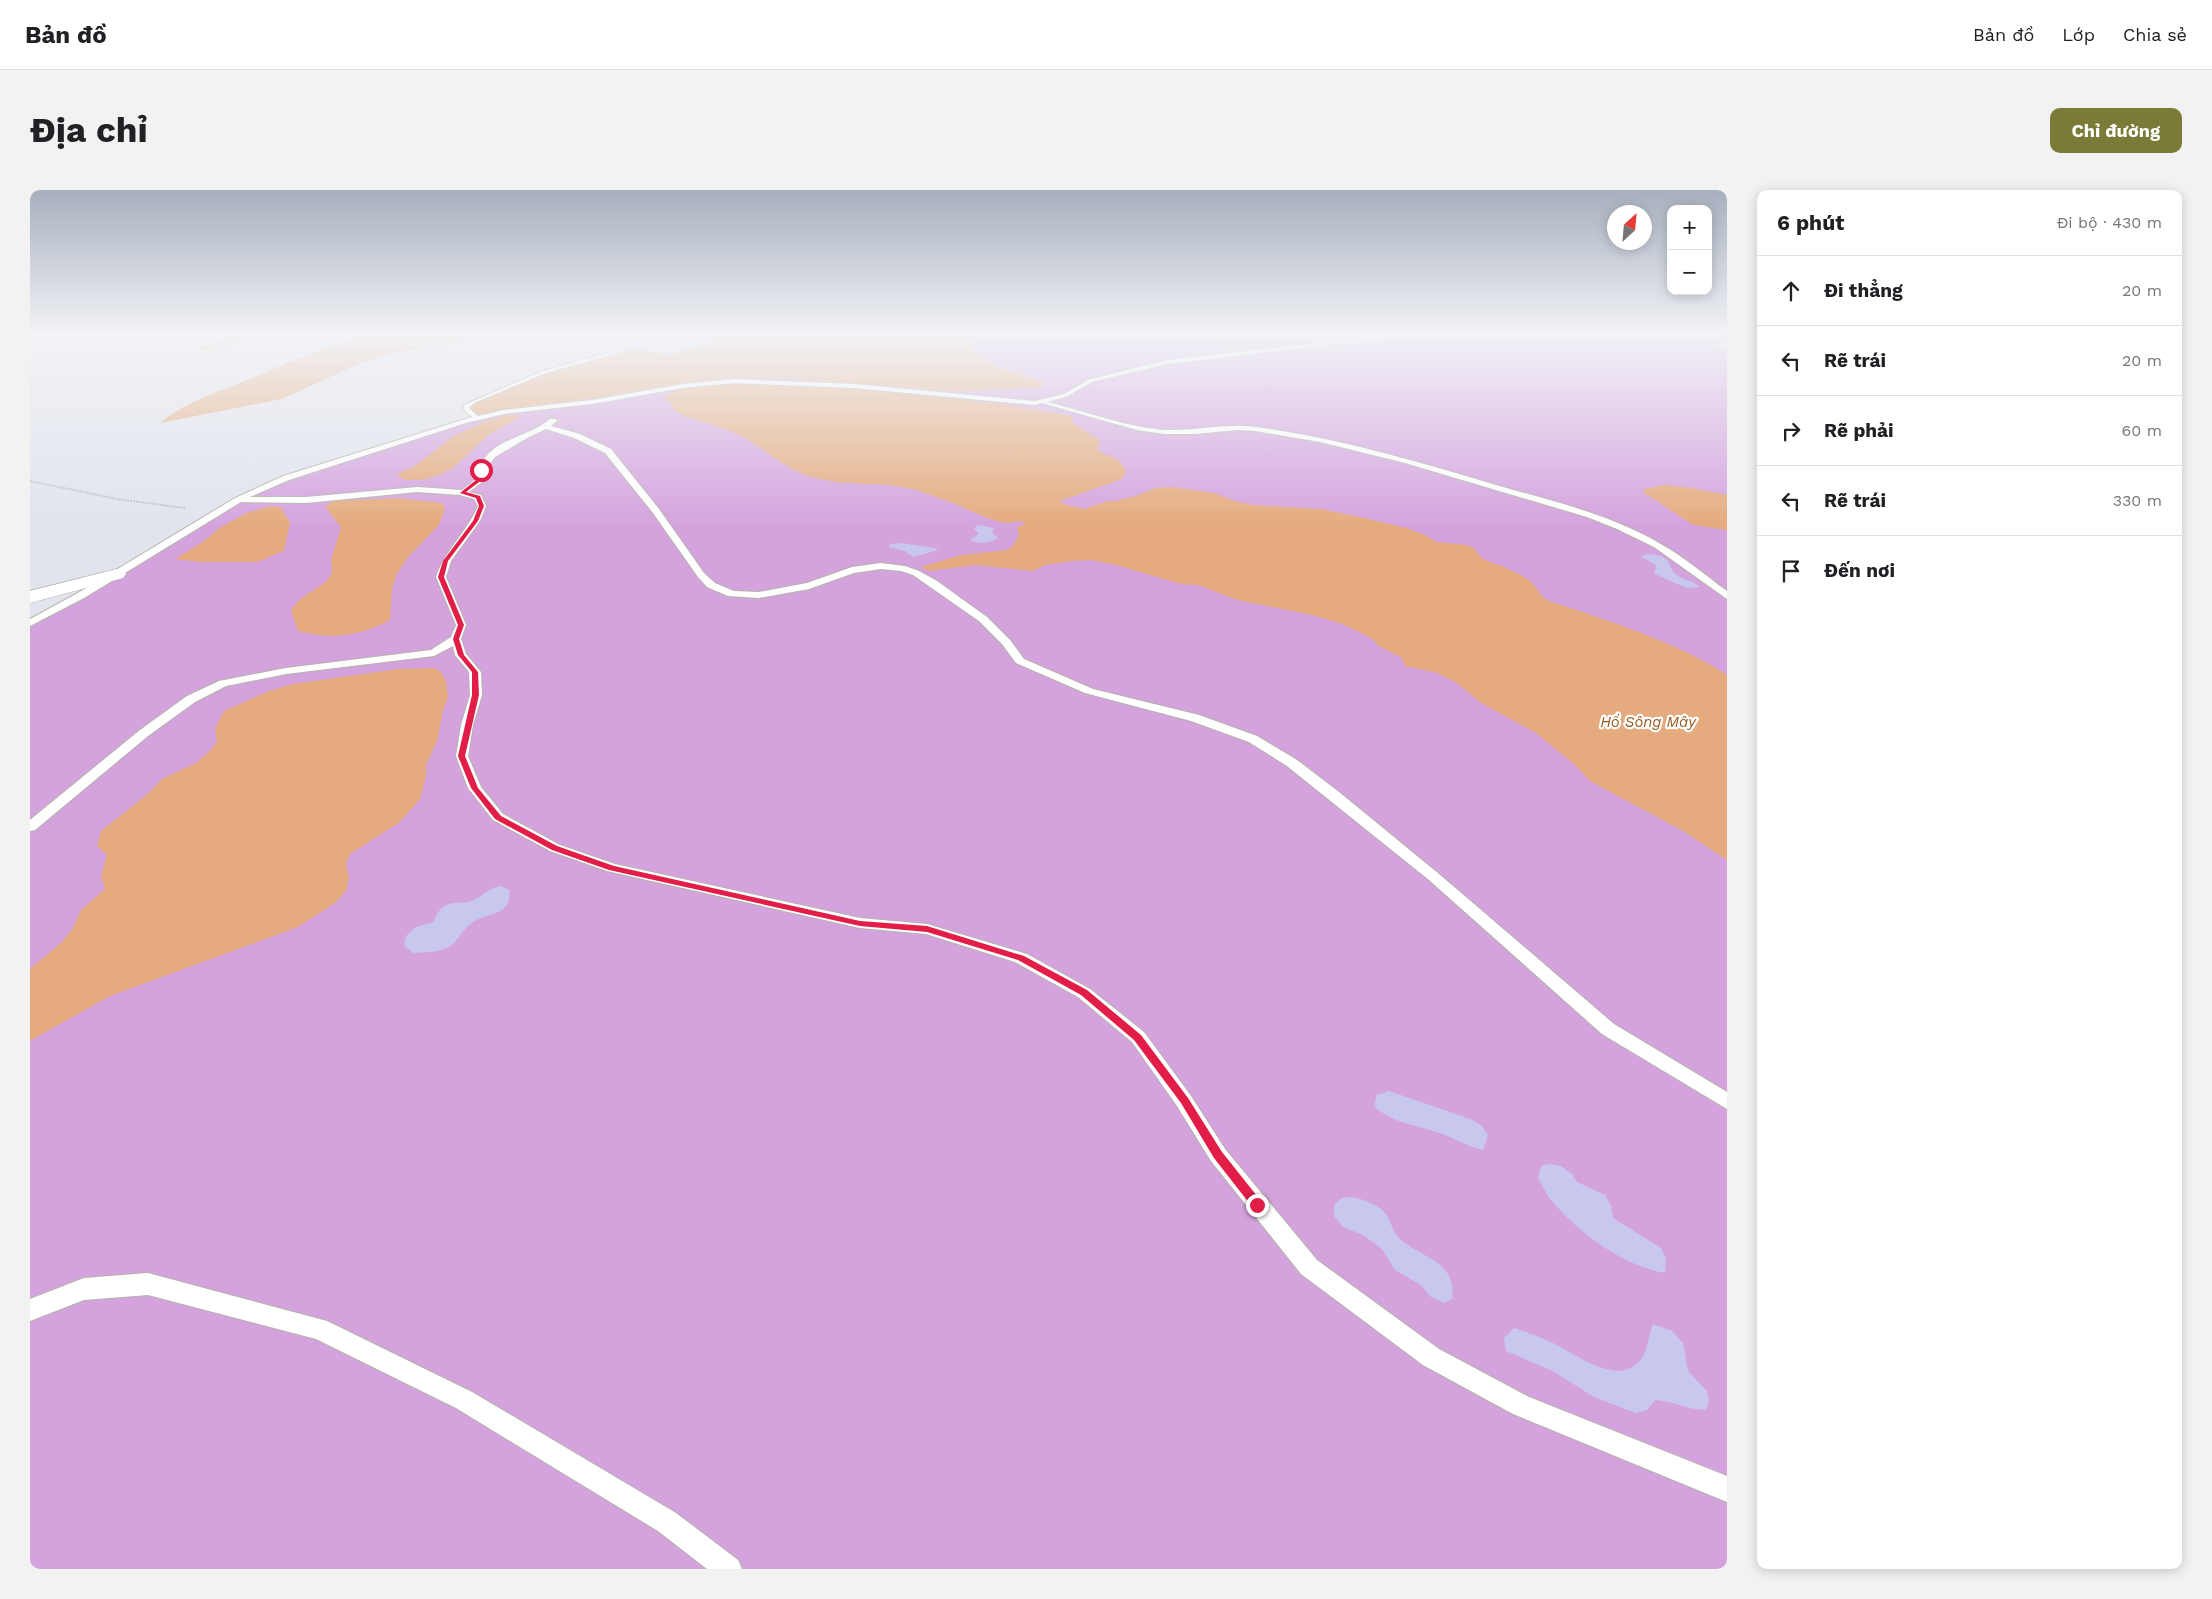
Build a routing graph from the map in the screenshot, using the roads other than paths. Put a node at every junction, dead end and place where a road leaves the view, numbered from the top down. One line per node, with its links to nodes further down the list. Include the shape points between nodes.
1 (483, 397): 7 (lane, via 466,406)
2 (621, 397): 6 (lane)
3 (978, 397): 5 (lane)
4 (1059, 397): 5 (lane)
5 (1043, 403): 12 (lane, via 1164,432 1255,429 1320,440 1407,461 1590,515 1620,527 1657,545)
6 (551, 407): 7 (lane); 8 (lane, via 554,416)
7 (477, 418): 10 (lane, via 303,472)
8 (546, 427): 9 (lane, via 492,455 481,470 478,481); 17 (lane, via 577,436 608,451 711,585 732,594 760,595 809,586 852,570 881,566 902,568 932,583 983,619 1020,661 1089,691 1195,718 1253,738 1334,795 1434,877 1608,1029)
9 (463, 493): 10 (lane, via 420,491 305,500); 15 (lane, via 478,497 482,506 476,521 446,561 441,577 461,625)
10 (238, 500): 11 (lane)
11 (117, 574): 13 (street); 14 (lane)
12 (1727, 596)
13 (30, 597)
14 (30, 622)
15 (456, 639): 16 (lane, via 434,653 286,671 223,683 191,698 144,732); 19 (lane, via 461,655 475,672 476,695 462,756 475,788 498,817 555,848 612,868 860,924 927,929 1021,958 1084,993 1138,1037 1184,1100 1218,1155 1309,1267 1431,1357 1513,1401)
16 (30, 827)
17 (1727, 1101)
18 (30, 1310): 20 (lane, via 84,1289 148,1284 319,1329 464,1400 667,1522)
19 (1727, 1489)
20 (729, 1569)

